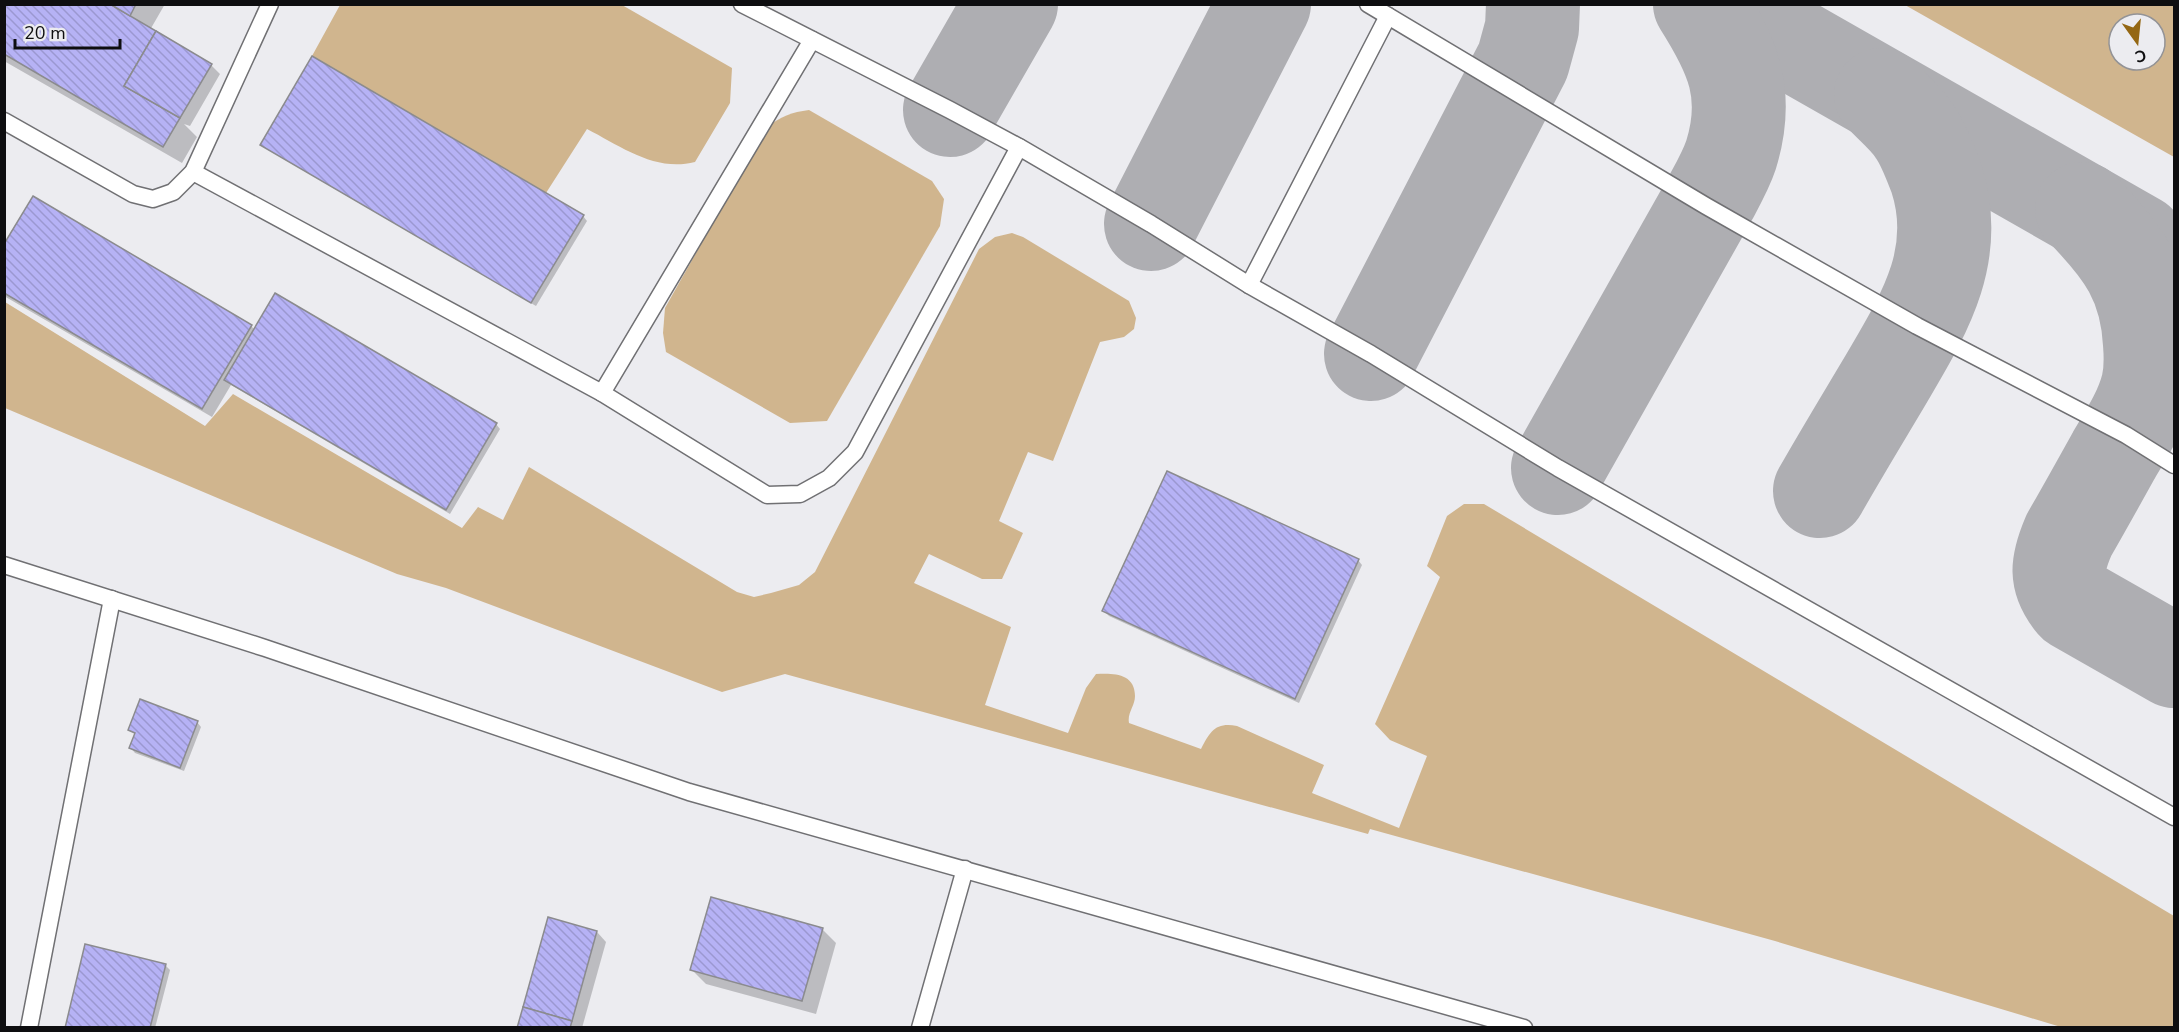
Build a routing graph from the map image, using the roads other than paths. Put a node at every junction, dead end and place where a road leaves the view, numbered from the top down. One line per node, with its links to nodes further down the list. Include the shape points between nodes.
1 (270, 4): 8 (lane)
2 (742, 4): 5 (lane)
3 (1368, 4): 4 (lane)
4 (1388, 16): 9 (lane); 11 (lane, via 1706,206 1917,326 2126,435)
5 (812, 40): 7 (lane); 10 (lane)
6 (4, 121): 8 (lane, via 133,194 153,199 173,192)
7 (1019, 147): 9 (lane); 10 (lane, via 855,452 829,478 800,494 767,495)
8 (193, 172): 10 (lane)
9 (1249, 285): 14 (lane, via 1558,468)
10 (602, 393)
11 (2175, 465)
12 (4, 565): 13 (lane)
13 (112, 599): 15 (lane, via 688,792); 16 (lane)
14 (2175, 817)
15 (965, 869): 17 (lane); 18 (lane)
16 (28, 1028)
17 (920, 1028)
18 (1524, 1028)

